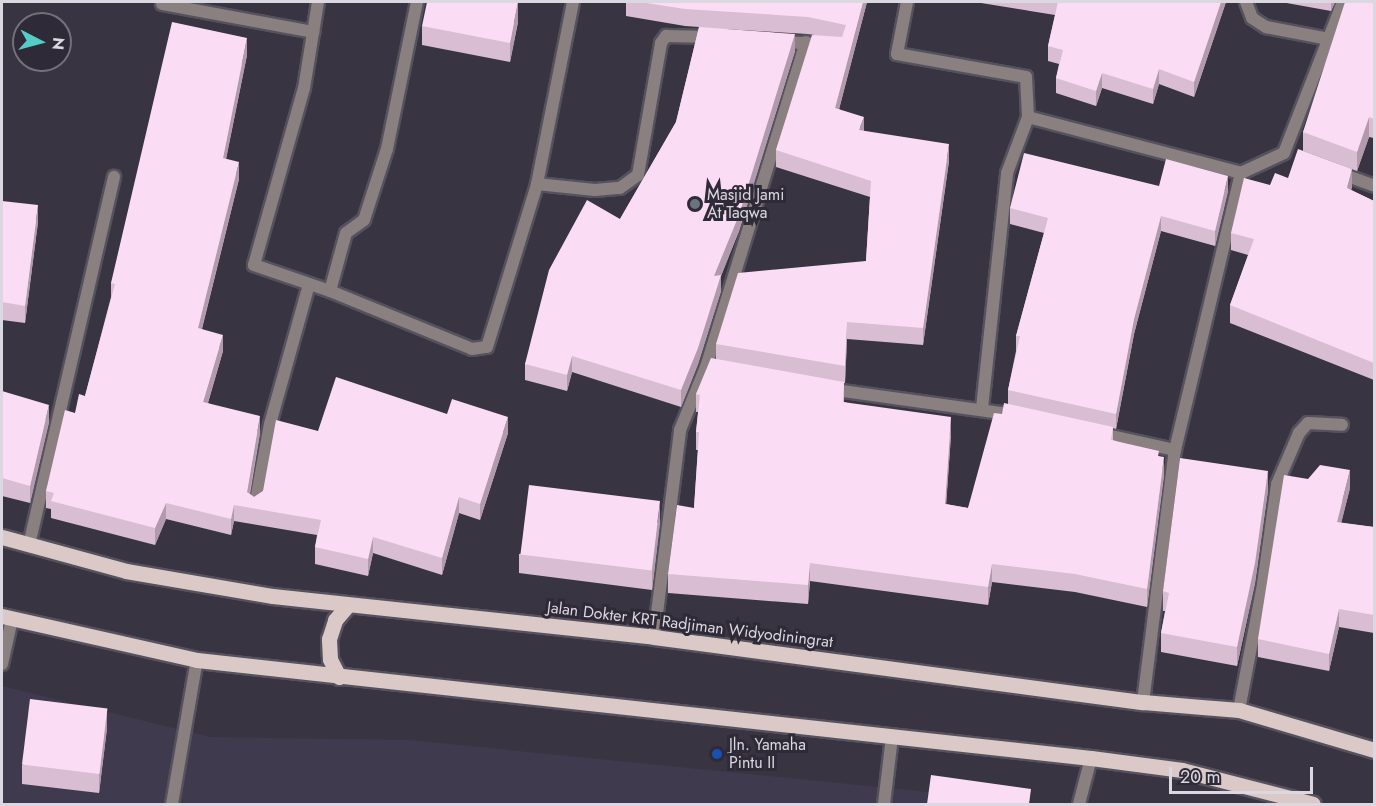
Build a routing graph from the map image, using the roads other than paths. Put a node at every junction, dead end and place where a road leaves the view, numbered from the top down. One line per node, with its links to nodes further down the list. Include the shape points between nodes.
1 (318, 2): 8 (street)
2 (417, 2): 21 (street, via 387,149 364,220 346,233)
3 (573, 2): 18 (street)
4 (907, 2): 14 (street, via 897,54 1026,77)
5 (1246, 2): 10 (street, via 1252,18 1266,27)
6 (1343, 2): 10 (street)
7 (162, 4): 8 (street)
8 (313, 32): 20 (street, via 304,88 254,265)
9 (726, 39): 18 (street, via 690,34 666,36 661,43 638,176 620,188 594,190)
10 (1329, 39): 16 (street, via 1289,155)
11 (770, 41): 12 (street)
12 (806, 42): 13 (street); 33 (street, via 711,369 680,430)
13 (839, 46)
14 (1028, 117): 16 (street); 23 (street, via 1007,173)
15 (1324, 168): 19 (street)
16 (1241, 173): 27 (street)
17 (114, 177): 30 (street)
18 (537, 184): 21 (street, via 487,347 472,349)
19 (1374, 186)
20 (309, 284): 21 (street); 28 (street, via 270,424)
21 (330, 291)
22 (815, 387): 23 (street)
23 (982, 408): 24 (street)
24 (1028, 418)
25 (1342, 425): 38 (street, via 1308,423 1299,433 1277,484)
26 (1084, 430): 27 (street)
27 (1174, 450): 37 (street)
28 (255, 505)
29 (2, 537): 30 (main road, Jalan Dokter KRT Radjiman Widyodiningrat)
30 (29, 545): 31 (main road, Jalan Dokter KRT Radjiman Widyodiningrat, via 147,575 233,591)
31 (348, 605): 33 (main road, Jalan Dokter KRT Radjiman Widyodiningrat); 36 (main road, via 335,620 329,639 330,659)
32 (7, 617): 34 (main road); 35 (street)
33 (654, 637): 37 (main road, Jalan Dokter KRT Radjiman Widyodiningrat)
34 (197, 660): 36 (main road); 42 (street)
35 (2, 664)
36 (339, 677): 39 (main road)
37 (1143, 702): 38 (main road, Jalan Dokter KRT Radjiman Widyodiningrat)
38 (1239, 710): 40 (main road, Jalan Dokter KRT Radjiman Widyodiningrat)
39 (892, 737): 41 (main road); 43 (street)
40 (1374, 750)
41 (1091, 758): 44 (street); 45 (main road, via 1182,770)
42 (172, 804)
43 (884, 804)
44 (1079, 804)
45 (1313, 804)

